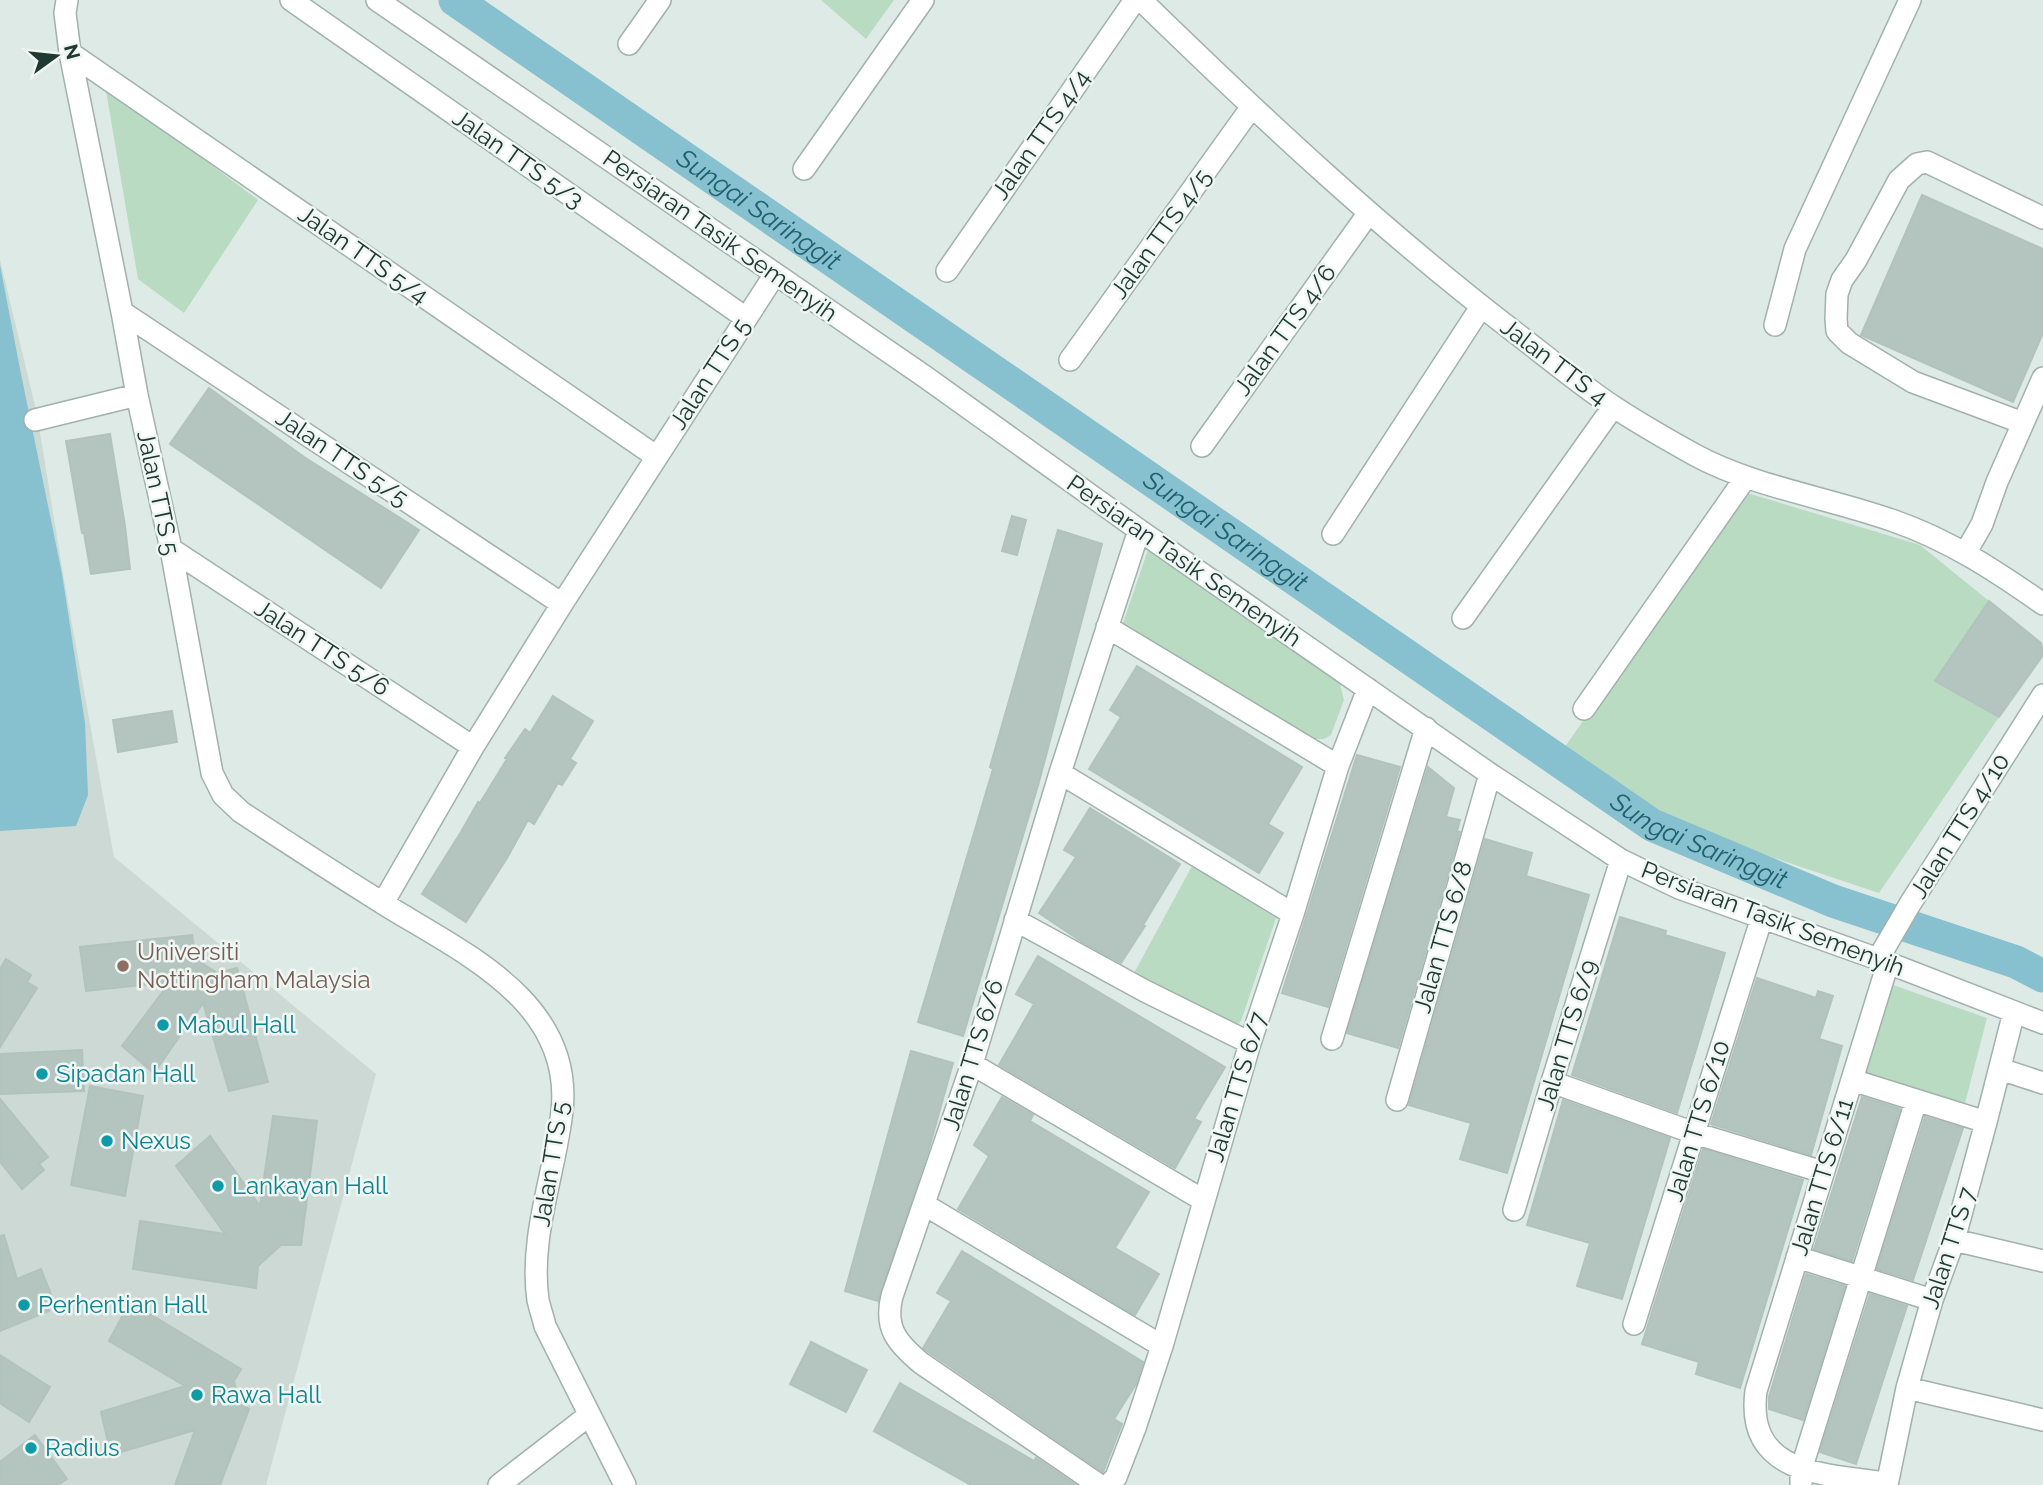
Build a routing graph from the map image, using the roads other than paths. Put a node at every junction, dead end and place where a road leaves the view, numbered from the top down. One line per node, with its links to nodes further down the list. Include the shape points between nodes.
1 (67, 0): 10 (street, Jalan TTS 5)
2 (291, 0): 19 (street, Jalan TTS 5/3)
3 (377, 0): 16 (street, Persiaran Tasik Semenyih)
4 (660, 0): 9 (street)
5 (923, 0): 12 (street)
6 (1135, 0): 15 (street, Jalan TTS 4/4)
7 (1141, 0): 11 (street, Jalan TTS 4)
8 (1910, 0): 20 (street, via 1795,249)
9 (629, 44)
10 (70, 53): 18 (street, Jalan TTS 5); 28 (street, Jalan TTS 5/4)
11 (1251, 108): 13 (street, Jalan TTS 4); 21 (street, Jalan TTS 4/5)
12 (804, 169)
13 (1368, 214): 17 (street, Jalan TTS 4); 27 (street, Jalan TTS 4/6)
14 (2043, 218): 26 (street, via 1927,162 1917,164 1899,180 1837,294 1838,331 1849,344 1913,382)
15 (947, 271)
16 (775, 274): 19 (street, Jalan TTS 5); 30 (street, Persiaran Tasik Semenyih)
17 (1481, 307): 24 (street, Jalan TTS 4); 31 (street)
18 (122, 312): 23 (street, Jalan TTS 5); 34 (street, Jalan TTS 5/5)
19 (746, 318): 28 (street, Jalan TTS 5)
20 (1775, 325)
21 (1070, 360)
22 (2043, 378): 26 (street)
23 (137, 395): 25 (street); 32 (street, Jalan TTS 5)
24 (1613, 407): 29 (street, Jalan TTS 4, via 1698,456); 36 (street)
25 (35, 419)
26 (2023, 423): 33 (street)
27 (1202, 446)
28 (657, 457): 34 (street, Jalan TTS 5)
29 (1746, 477): 33 (street, Jalan TTS 4, via 1896,522); 40 (street)
30 (1139, 530): 37 (street, Jalan TTS 6/6); 38 (street, Persiaran Tasik Semenyih)
31 (1333, 534)
32 (171, 549): 42 (street, Jalan TTS 5/6); 47 (street, Jalan TTS 5, via 212,773 223,795 241,812)
33 (1966, 552): 35 (street, Jalan TTS 4)
34 (562, 604): 42 (street, Jalan TTS 5)
35 (2043, 604)
36 (1463, 618)
37 (1107, 627): 43 (street); 44 (street, Jalan TTS 6/6)
38 (1368, 689): 41 (street, Persiaran Tasik Semenyih); 43 (street, Jalan TTS 6/7)
39 (2043, 695): 51 (street, Jalan TTS 4/10, via 1910,904)
40 (1584, 709)
41 (1426, 728): 45 (street, Persiaran Tasik Semenyih); 54 (street)
42 (473, 747): 47 (street, Jalan TTS 5)
43 (1338, 766): 48 (street, Jalan TTS 6/7)
44 (1060, 773): 48 (street); 50 (street, Jalan TTS 6/6)
45 (1490, 774): 46 (street, Persiaran Tasik Semenyih); 61 (street, Jalan TTS 6/8)
46 (1621, 860): 49 (street, Persiaran Tasik Semenyih, via 1679,888); 59 (street, Jalan TTS 6/9)
47 (383, 903): 77 (street, Jalan TTS 5, via 478,961 517,992 551,1040 562,1081 562,1110 539,1243 538,1301 545,1326)
48 (1293, 914): 55 (street, Jalan TTS 6/7)
49 (1762, 917): 51 (street, Persiaran Tasik Semenyih); 64 (street, Jalan TTS 6/10)
50 (1014, 920): 55 (street); 56 (street, Jalan TTS 6/6)
51 (1883, 961): 52 (street, Persiaran Tasik Semenyih); 58 (street, Jalan TTS 6/11)
52 (2014, 1012): 53 (street, Persiaran Tasik Semenyih); 57 (street, Jalan TTS 7)
53 (2043, 1023)
54 (1332, 1039)
55 (1250, 1043): 66 (street, Jalan TTS 6/7)
56 (972, 1063): 66 (street); 67 (street, Jalan TTS 6/6)
57 (2000, 1069): 60 (street); 63 (street, Jalan TTS 7)
58 (1852, 1080): 62 (street); 65 (street, Jalan TTS 6/11)
59 (1552, 1082): 64 (street); 68 (street, Jalan TTS 6/9)
60 (2043, 1083)
61 (1397, 1100)
62 (1916, 1101): 63 (street); 72 (street)
63 (1986, 1122): 69 (street, Jalan TTS 7)
64 (1694, 1133): 65 (street); 74 (street, Jalan TTS 6/10)
65 (1823, 1172): 70 (street, Jalan TTS 6/11)
66 (1203, 1200): 75 (street, Jalan TTS 6/7)
67 (925, 1205): 75 (street); 83 (street, Jalan TTS 6/6, via 889,1309 897,1339 934,1373)
68 (1514, 1210)
69 (1954, 1240): 71 (street); 73 (street, Jalan TTS 7)
70 (1797, 1257): 72 (street); 79 (street, Jalan TTS 6/11, via 1754,1408 1765,1443)
71 (2043, 1261)
72 (1861, 1278): 73 (street); 79 (street)
73 (1932, 1300): 76 (street, Jalan TTS 7)
74 (1634, 1324)
75 (1162, 1346): 84 (street, Jalan TTS 6/7, via 1135,1428)
76 (1908, 1388): 78 (street); 80 (street, Jalan TTS 7)
77 (588, 1416): 81 (street); 82 (street, Jalan TTS 5)
78 (2043, 1420)
79 (1801, 1477): 80 (street)
80 (1887, 1484)
81 (499, 1485)
82 (625, 1485)
83 (1099, 1485)
84 (1109, 1485)

